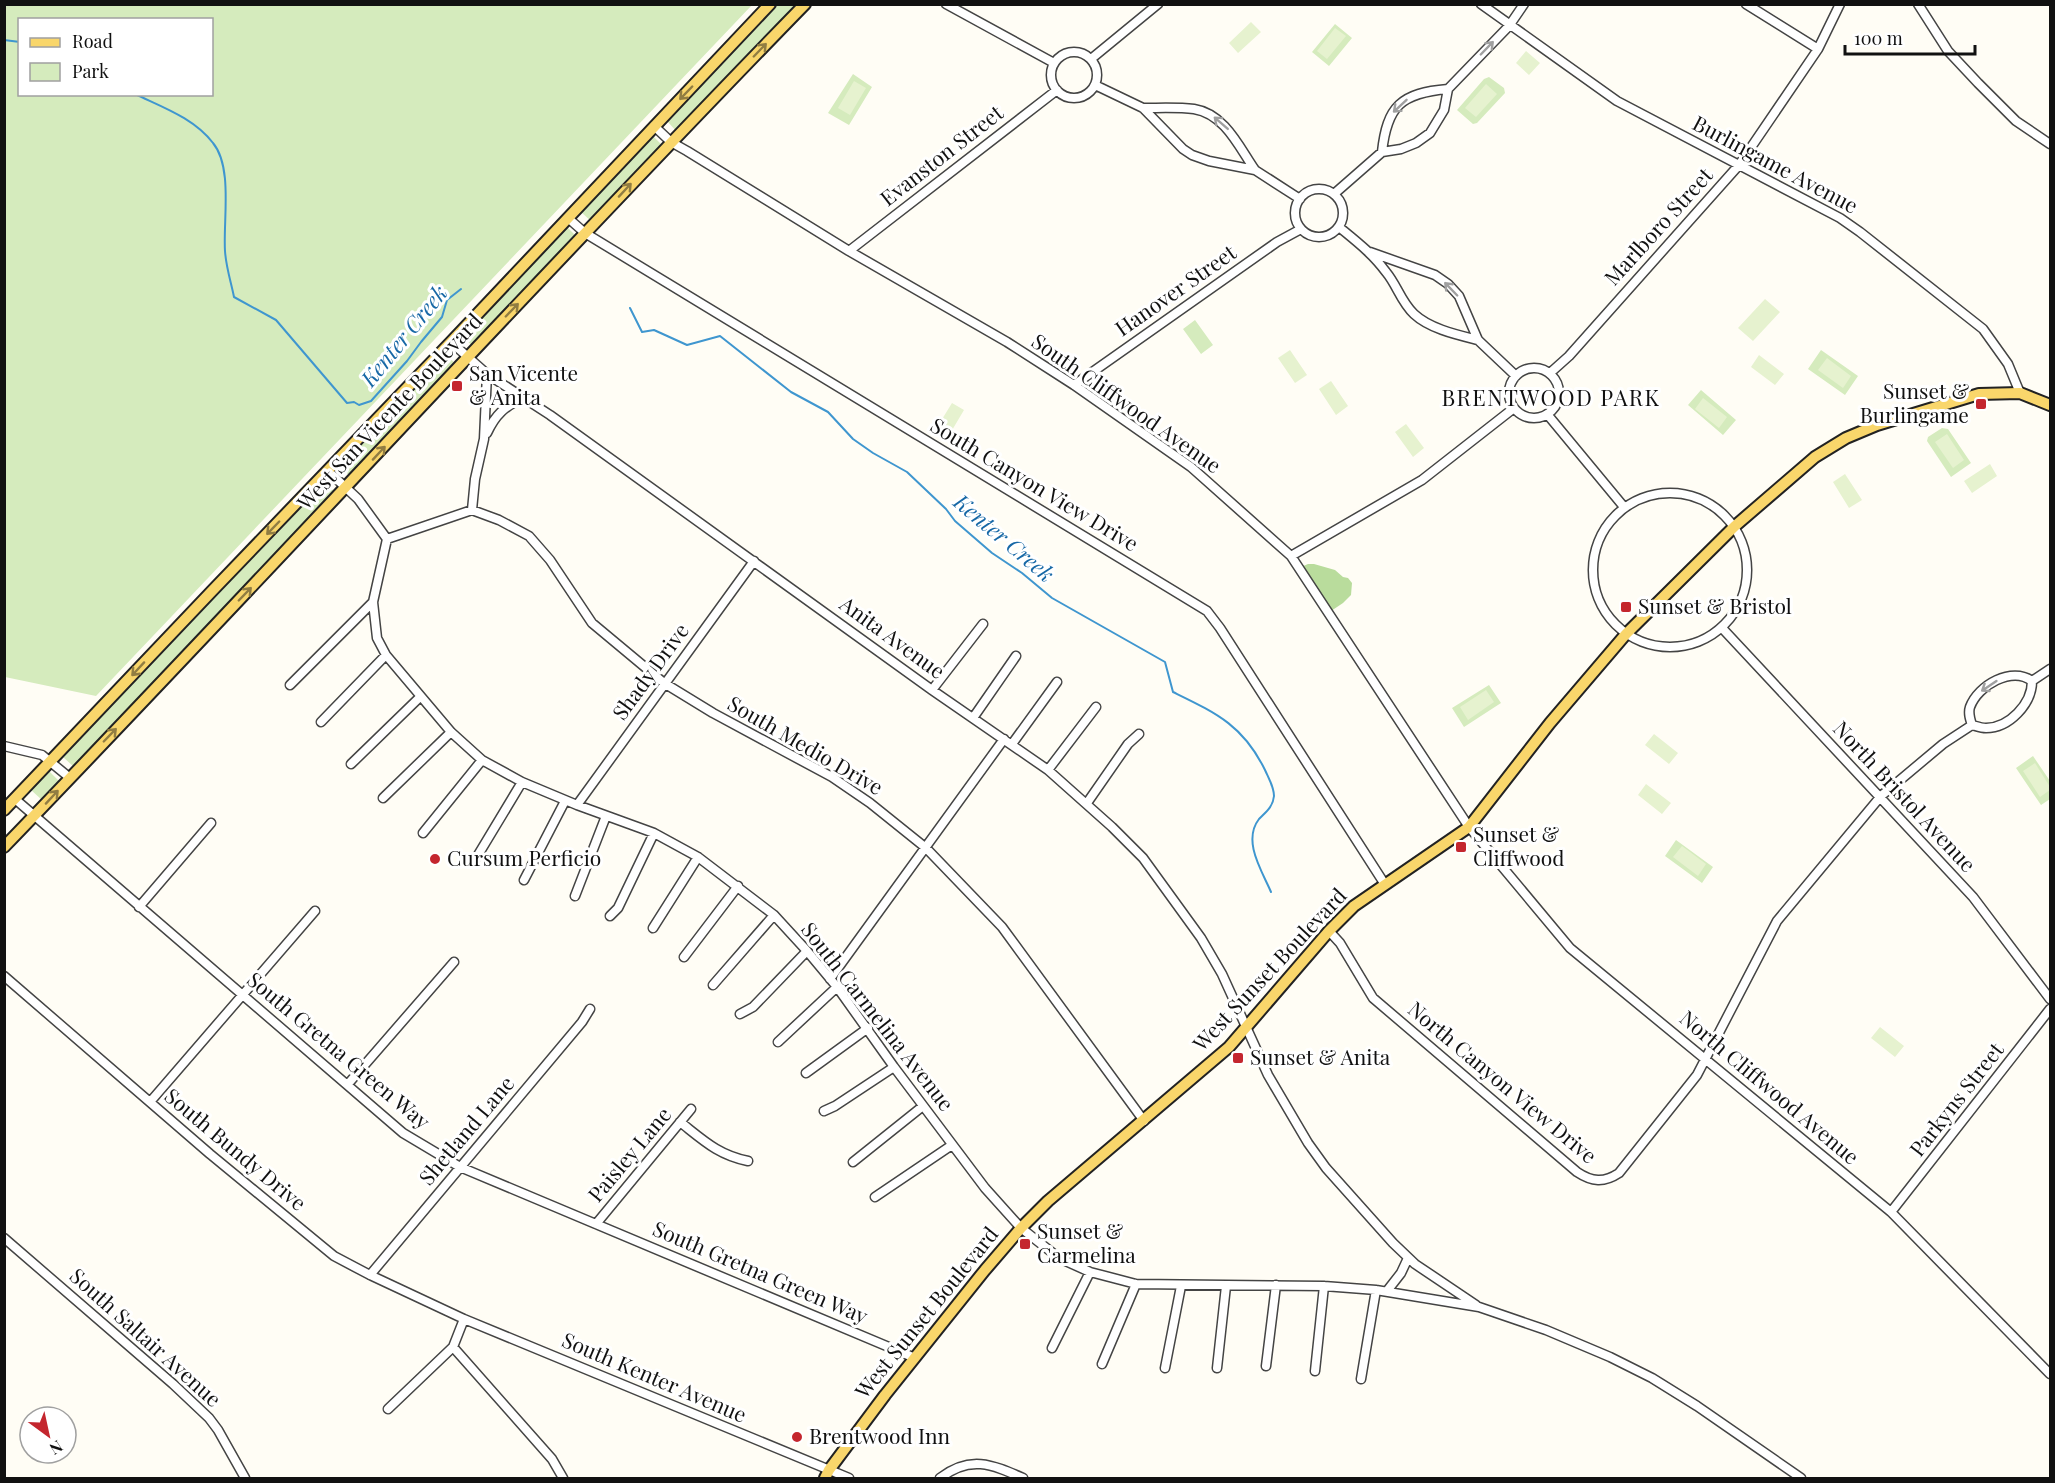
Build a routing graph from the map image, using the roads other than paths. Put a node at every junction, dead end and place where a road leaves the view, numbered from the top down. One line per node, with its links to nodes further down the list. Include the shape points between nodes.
1 (770, 4): 18 (main road, West San Vicente Boulevard, one-way to 18)
2 (805, 4): 19 (main road, West San Vicente Boulevard, one-way to 2)
3 (946, 4): 13 (street)
4 (1158, 4): 12 (street)
5 (1481, 4): 10 (street, Burlingame Avenue)
6 (1524, 4): 10 (street)
7 (1746, 4): 11 (street)
8 (1840, 4): 11 (street, Marlboro Street)
9 (1918, 4): 20 (street, via 1948,51 2016,122)
10 (1509, 26): 15 (street, one-way to 10); 22 (street, Burlingame Avenue, via 1617,101)
11 (1818, 50): 22 (street, Marlboro Street)
12 (1091, 59): 13 (street, via 1072,52); 14 (street, via 1097,71)
13 (1054, 63): 16 (street, via 1051,77)
14 (1095, 85): 16 (street, via 1077,97); 17 (street)
15 (1448, 89): 21 (street, via 1444,110 1430,133 1401,149); 21 (street, one-way to 21, via 1413,95 1400,104 1384,130)
16 (1057, 90): 30 (street, Evanston Street)
17 (1143, 108): 23 (street, via 1192,155); 23 (street, one-way to 17, via 1229,130 1209,114 1194,109)
18 (654, 126): 19 (street, South Cliffwood Avenue); 26 (main road, West San Vicente Boulevard)
19 (671, 142): 29 (main road, West San Vicente Boulevard, one-way to 19); 30 (street, South Cliffwood Avenue)
20 (2050, 144)
21 (1382, 152): 24 (street)
22 (1739, 165): 35 (street, Marlboro Street); 39 (street, Burlingame Avenue, via 1840,218 1983,329 2008,363)
23 (1255, 170): 25 (street)
24 (1334, 194): 25 (street, via 1312,190); 27 (street, via 1343,210)
25 (1300, 199): 28 (street, via 1295,212)
26 (568, 218): 29 (street, South Canyon View Drive); 33 (main road, West San Vicente Boulevard)
27 (1339, 227): 28 (street, via 1332,234 1317,237); 31 (street)
28 (1301, 229): 38 (street, Hanover Street)
29 (585, 233): 34 (main road, West San Vicente Boulevard, one-way to 29); 99 (street, South Canyon View Drive, via 1207,612)
30 (849, 250): 38 (street, South Cliffwood Avenue)
31 (1370, 252): 32 (street, via 1415,315); 32 (street, one-way to 31, via 1458,296 1448,284 1435,275)
32 (1478, 340): 37 (street)
33 (451, 342): 34 (street, Anita Avenue); 45 (main road, West San Vicente Boulevard)
34 (467, 357): 36 (street, Anita Avenue); 46 (main road, West San Vicente Boulevard, one-way to 34)
35 (1550, 373): 37 (street, via 1528,368); 43 (street, via 1558,384 1559,398)
36 (487, 374): 40 (street, Anita Avenue); 44 (street)
37 (1516, 376): 42 (street, via 1510,388)
38 (1074, 385): 51 (street, South Cliffwood Avenue, via 1191,467)
39 (2020, 393): 41 (main road, West Sunset Boulevard); 49 (main road, West Sunset Boulevard, via 1979,394 1846,438 1815,457)
40 (523, 399): 44 (street, via 501,410); 52 (street, Anita Avenue)
41 (2050, 405)
42 (1514, 408): 43 (street, via 1526,416); 51 (street, via 1422,480)
43 (1547, 414): 47 (street)
44 (484, 439): 48 (street)
45 (328, 471): 46 (street); 76 (main road, West San Vicente Boulevard, one-way to 76)
46 (346, 488): 50 (street); 79 (main road, West San Vicente Boulevard, one-way to 46)
47 (1624, 507): 49 (street, via 1647,496 1688,496 1723,512); 56 (street, via 1605,527 1595,547 1591,573 1605,610)
48 (472, 510): 50 (street); 62 (street, South Medio Drive, via 529,536 592,623)
49 (1735, 526): 55 (street, via 1750,564 1748,580 1737,607); 56 (main road, West Sunset Boulevard)
50 (387, 539): 53 (street, South Carmelina Avenue)
51 (1291, 556): 91 (street, South Cliffwood Avenue)
52 (754, 561): 62 (street, Shady Drive); 64 (street, Anita Avenue)
53 (373, 602): 57 (street, South Carmelina Avenue, via 377,638); 63 (street)
54 (983, 624): 64 (street)
55 (1722, 628): 56 (street, via 1695,642 1664,647); 81 (street, North Bristol Avenue)
56 (1626, 634): 91 (main road, West Sunset Boulevard)
57 (386, 655): 65 (street, South Carmelina Avenue); 68 (street)
58 (1016, 656): 67 (street)
59 (2050, 669): 60 (street)
60 (2032, 681): 69 (street, via 2024,706 2007,721 1986,728); 69 (street, one-way to 69, via 2012,675 1989,685 1970,706)
61 (1058, 682): 73 (street)
62 (664, 683): 86 (street, Shady Drive); 95 (street, South Medio Drive, via 832,777)
63 (290, 685)
64 (932, 690): 67 (street, Anita Avenue)
65 (420, 698): 70 (street, South Carmelina Avenue); 77 (street)
66 (1096, 707): 78 (street)
67 (973, 718): 72 (street, Anita Avenue)
68 (321, 722)
69 (1972, 725): 81 (street)
70 (452, 732): 75 (street, South Carmelina Avenue); 82 (street)
71 (1139, 734): 85 (street)
72 (1004, 739): 73 (street, Anita Avenue); 95 (street)
73 (1012, 744): 78 (street, Anita Avenue)
74 (4, 746): 76 (street, via 36,753)
75 (482, 760): 80 (street, South Carmelina Avenue); 92 (street)
76 (50, 762): 79 (street); 83 (main road, West San Vicente Boulevard)
77 (351, 764)
78 (1048, 770): 85 (street, Anita Avenue)
79 (70, 778): 89 (main road, West San Vicente Boulevard, one-way to 79)
80 (522, 782): 84 (street, South Carmelina Avenue); 97 (street)
81 (1881, 796): 116 (street, North Bristol Avenue, via 1973,897); 123 (street, via 1777,921)
82 (383, 798)
83 (15, 800): 87 (main road, West San Vicente Boulevard); 89 (street, South Gretna Green Way)
84 (565, 801): 86 (street, South Carmelina Avenue); 98 (street)
85 (1088, 803): 120 (street, Anita Avenue, via 1143,858 1196,929)
86 (577, 805): 88 (street, South Carmelina Avenue)
87 (4, 810)
88 (606, 816): 93 (street, South Carmelina Avenue); 101 (street)
89 (34, 817): 94 (main road, West San Vicente Boulevard); 102 (street, South Gretna Green Way)
90 (211, 823): 102 (street)
91 (1469, 827): 99 (main road, West Sunset Boulevard); 123 (street, North Cliffwood Avenue, via 1570,948)
92 (423, 833)
93 (654, 833): 96 (street, South Carmelina Avenue); 105 (street, via 618,908)
94 (4, 847)
95 (926, 848): 112 (street); 131 (street, South Medio Drive, via 1002,927)
96 (698, 857): 100 (street, South Carmelina Avenue); 106 (street)
97 (475, 860)
98 (524, 880)
99 (1384, 883): 107 (main road, West Sunset Boulevard)
100 (738, 886): 104 (street, South Carmelina Avenue); 109 (street)
101 (575, 896)
102 (139, 907): 115 (street, South Gretna Green Way)
103 (315, 911): 115 (street)
104 (774, 915): 108 (street, South Carmelina Avenue); 113 (street)
105 (610, 916)
106 (653, 928)
107 (1329, 931): 120 (main road, West Sunset Boulevard); 123 (street, North Canyon View Drive, via 1373,998 1587,1179 1600,1181 1619,1173 1697,1075)
108 (807, 951): 112 (street, South Carmelina Avenue); 119 (street, via 753,1007)
109 (684, 957)
110 (454, 962): 126 (street)
111 (4, 976): 127 (street, South Bundy Drive)
112 (830, 979): 114 (street, South Carmelina Avenue)
113 (713, 985)
114 (837, 987): 121 (street, South Carmelina Avenue); 122 (street)
115 (242, 995): 126 (street, South Gretna Green Way); 127 (street)
116 (2050, 999)
117 (590, 1009): 136 (street, Shetland Lane)
118 (2050, 1009): 138 (street, Parkyns Street)
119 (740, 1014)
120 (1246, 1026): 131 (main road, West Sunset Boulevard, via 1229,1047); 142 (street, Anita Avenue, via 1273,1085 1308,1143 1339,1184)
121 (868, 1028): 124 (street, South Carmelina Avenue); 125 (street)
122 (778, 1042)
123 (1705, 1057): 138 (street, North Cliffwood Avenue)
124 (894, 1067): 128 (street, South Carmelina Avenue); 130 (street)
125 (806, 1073)
126 (348, 1084): 136 (street, South Gretna Green Way, via 403,1133)
127 (150, 1102): 144 (street, South Bundy Drive, via 322,1247)
128 (923, 1106): 133 (street, South Carmelina Avenue); 135 (street)
129 (691, 1109): 132 (street, Paisley Lane)
130 (824, 1112)
131 (1144, 1121): 140 (main road, West Sunset Boulevard)
132 (680, 1122): 134 (street, via 715,1150); 139 (street, Paisley Lane)
133 (952, 1145): 137 (street); 140 (street, South Carmelina Avenue)
134 (748, 1161)
135 (853, 1161)
136 (460, 1167): 139 (street, South Gretna Green Way); 144 (street, Shetland Lane)
137 (874, 1197)
138 (1891, 1212): 162 (street, North Cliffwood Avenue)
139 (596, 1224): 156 (street, South Gretna Green Way)
140 (1021, 1228): 143 (street, South Carmelina Avenue, via 1059,1258); 156 (main road, West Sunset Boulevard)
141 (4, 1238): 166 (street, South Saltair Avenue, via 209,1418)
142 (1408, 1258): 151 (street); 152 (street, Anita Avenue)
143 (1090, 1272): 145 (street, South Carmelina Avenue); 155 (street)
144 (370, 1275): 153 (street, South Bundy Drive)
145 (1136, 1284): 147 (street, South Carmelina Avenue); 157 (street)
146 (1276, 1285): 148 (street, South Carmelina Avenue); 149 (street, South Carmelina Avenue); 158 (street)
147 (1181, 1286): 148 (street, South Carmelina Avenue); 159 (street)
148 (1226, 1286): 160 (street)
149 (1324, 1286): 150 (street, South Carmelina Avenue); 161 (street)
150 (1376, 1290): 151 (street, South Carmelina Avenue); 163 (street)
151 (1387, 1291): 152 (street, South Carmelina Avenue)
152 (1479, 1307): 171 (street, via 1546,1330 1652,1378)
153 (465, 1319): 154 (street); 165 (street, South Kenter Avenue)
154 (453, 1347): 164 (street); 167 (street, via 552,1459)
155 (1052, 1348)
156 (915, 1358): 165 (main road, West Sunset Boulevard)
157 (1102, 1364)
158 (1266, 1366)
159 (1165, 1368)
160 (1217, 1368)
161 (1315, 1371)
162 (2050, 1374)
163 (1361, 1379)
164 (388, 1408)
165 (827, 1474): 168 (street, South Kenter Avenue)
166 (245, 1479)
167 (563, 1479)
168 (849, 1479)
169 (940, 1479): 170 (street, via 952,1470 972,1464 993,1465)
170 (1023, 1479)
171 (1801, 1479)

